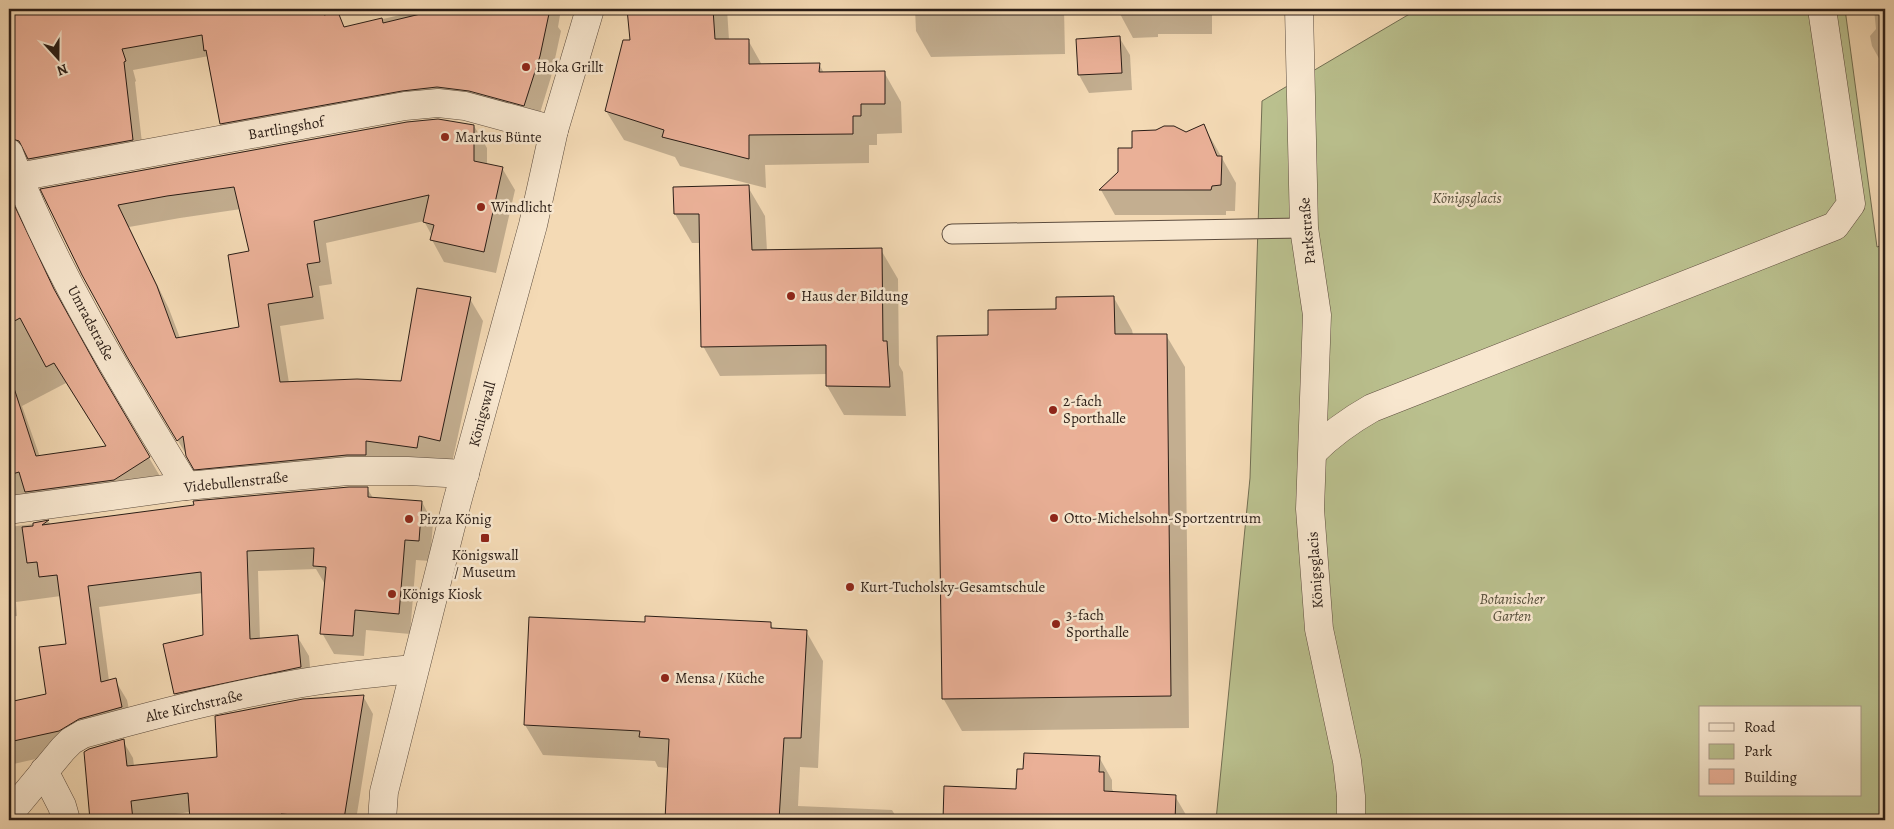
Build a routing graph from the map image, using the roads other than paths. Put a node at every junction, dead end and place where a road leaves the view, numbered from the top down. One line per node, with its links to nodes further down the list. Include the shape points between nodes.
1 (590, 9): 4 (street, Königswall)
2 (1299, 9): 6 (street, Parkstraße)
3 (1822, 9): 8 (street, via 1851,204 1835,226 1372,408 1348,421)
4 (554, 130): 5 (street, Bartlingshof, via 465,106 438,103); 9 (street, Königswall, via 533,225)
5 (13, 165): 10 (street, Umradstraße, via 101,346)
6 (1304, 228): 7 (lane); 8 (street, Parkstraße, via 1317,316)
7 (952, 234)
8 (1313, 452): 17 (street, Königsglacis, via 1310,509 1319,629 1347,761)
9 (465, 474): 10 (street, Videbullenstraße, via 408,470 348,471); 12 (street, Königswall)
10 (186, 486): 11 (street, Videbullenstraße)
11 (9, 510)
12 (414, 669): 13 (street, Alte Kirchstraße, via 348,675 283,686 84,734 71,741); 16 (street, Königswall, via 384,792)
13 (44, 771): 14 (street, Alte Kirchstraße); 15 (street)
14 (9, 814)
15 (66, 820)
16 (382, 820)
17 (1351, 820)

